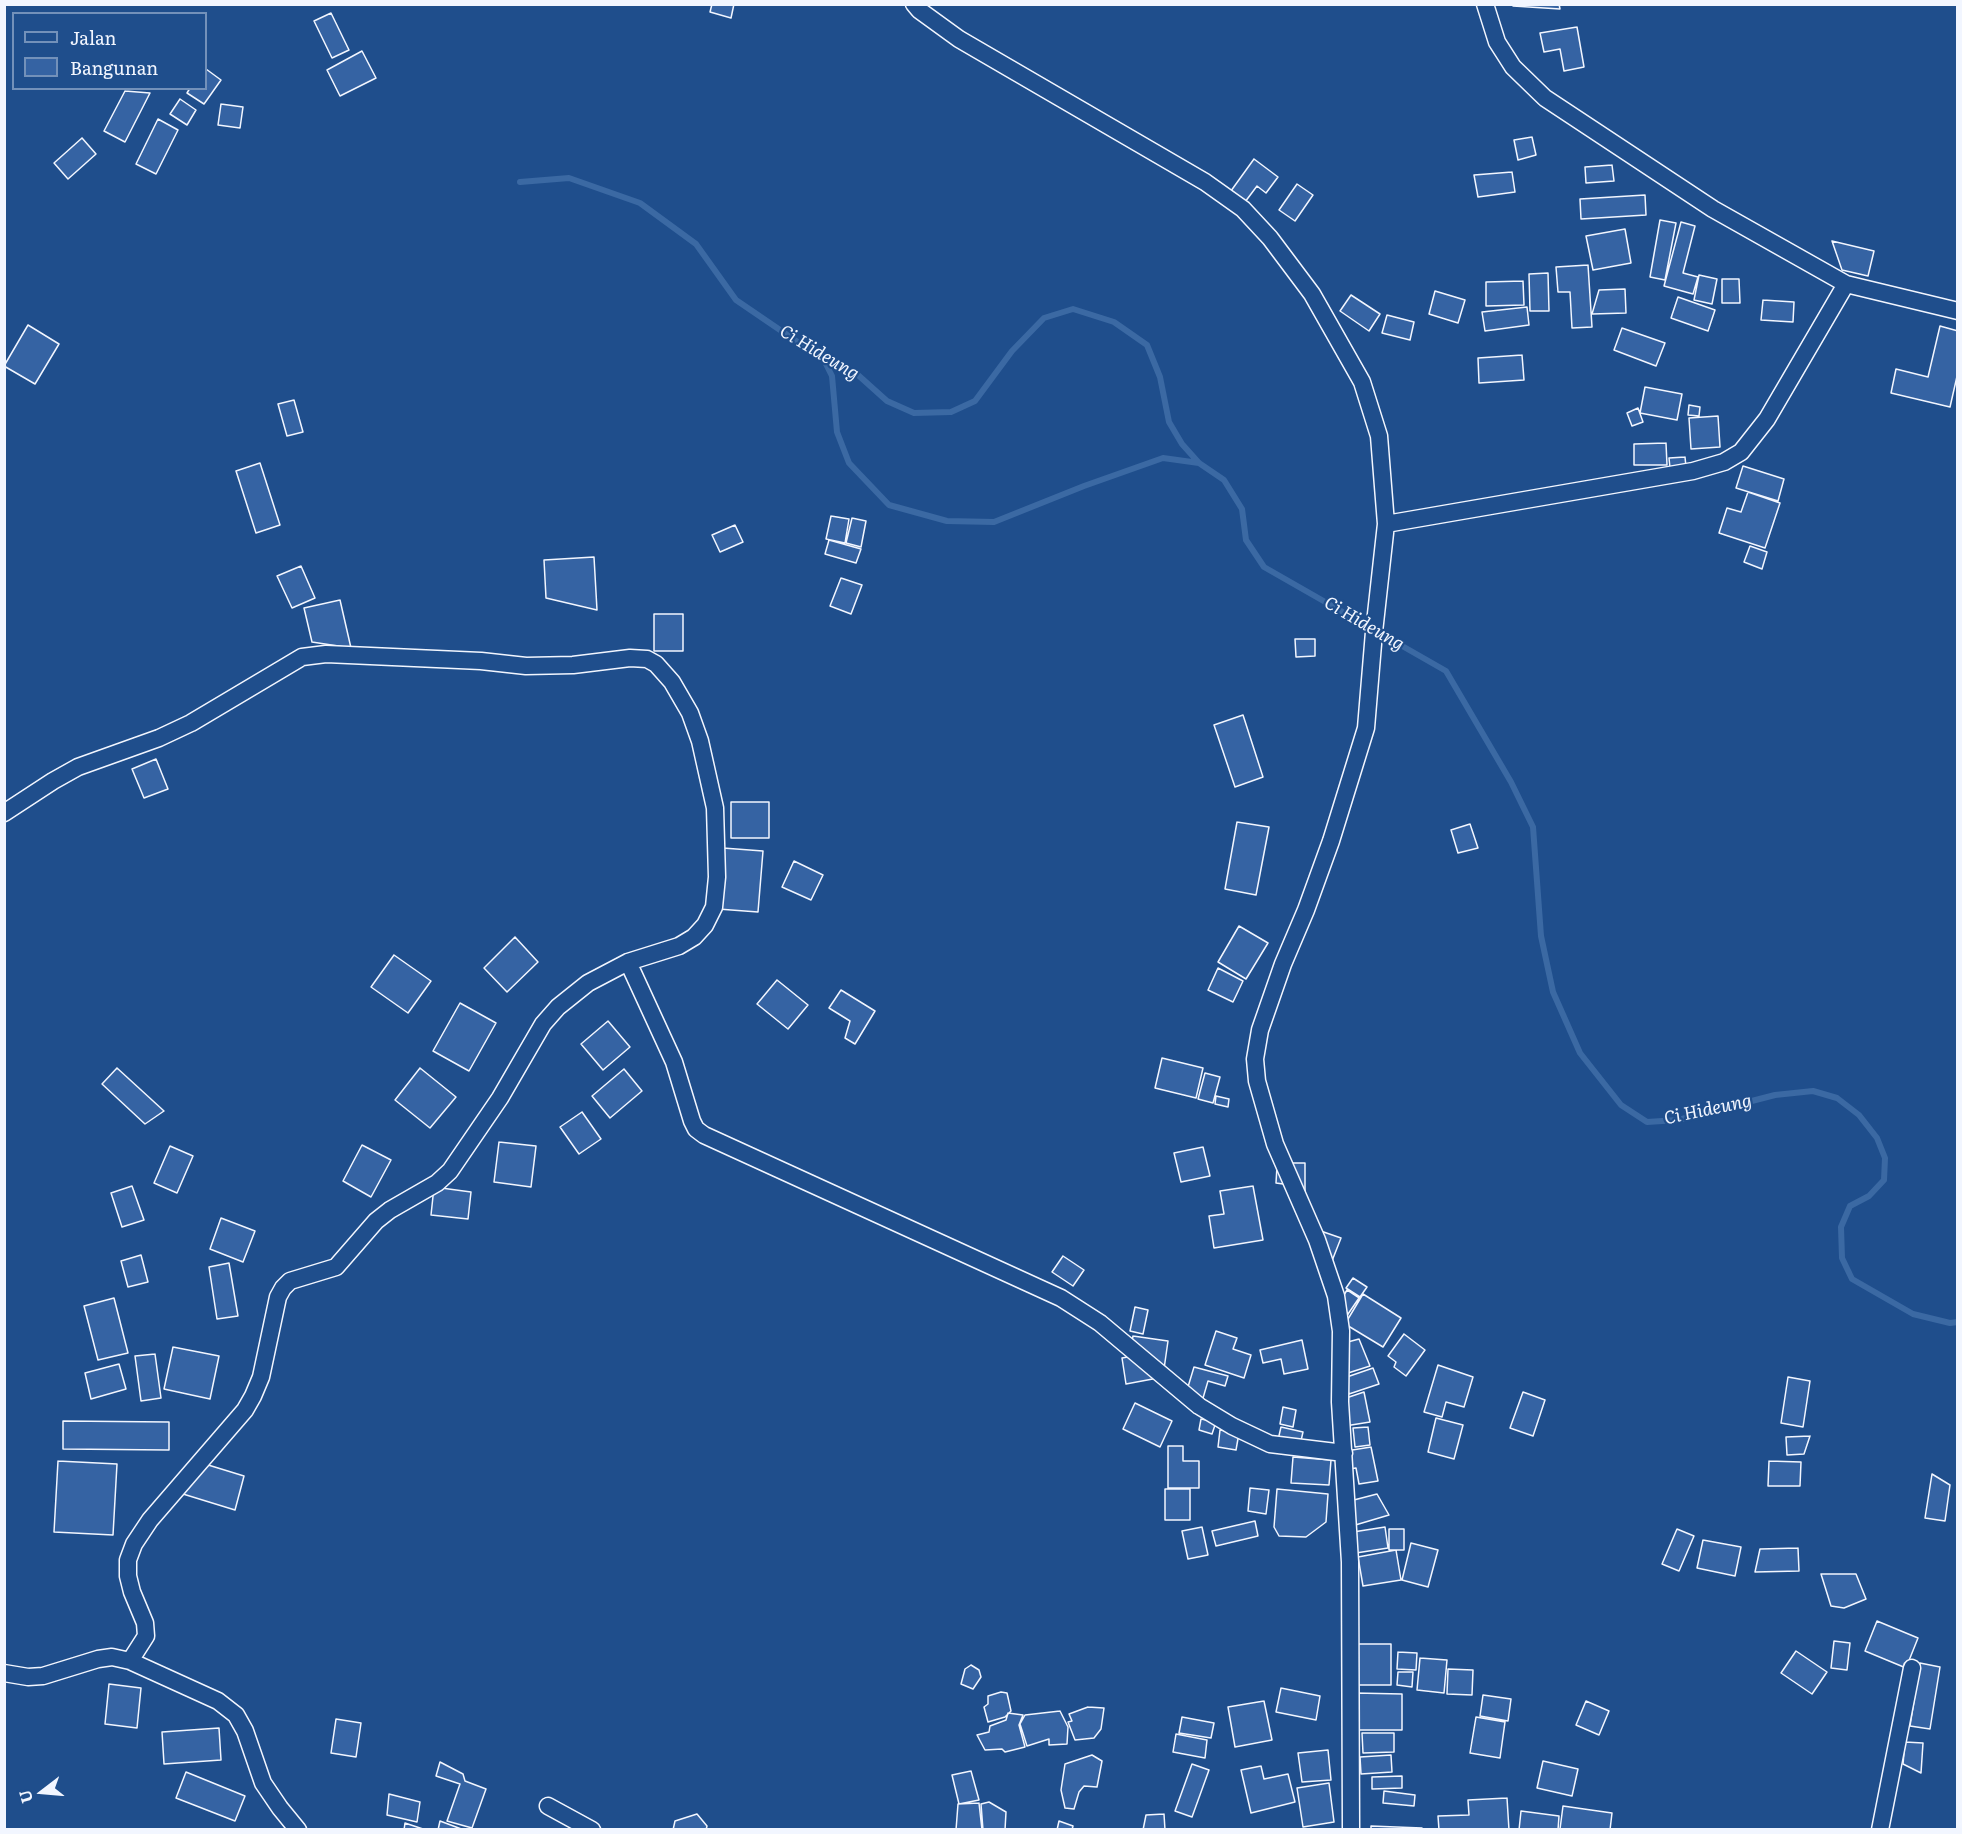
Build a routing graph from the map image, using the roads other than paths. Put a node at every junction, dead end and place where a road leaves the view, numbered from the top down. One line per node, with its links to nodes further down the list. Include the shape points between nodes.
1 (914, 4): 5 (street, via 958,39 1243,208 1312,294 1362,382 1379,436)
2 (1485, 4): 3 (street, via 1497,42 1513,67 1545,98 1713,209)
3 (1846, 284): 4 (street); 5 (street, via 1767,418 1741,452 1724,462 1693,471)
4 (1958, 311)
5 (1386, 524): 8 (street, via 1366,728 1331,842 1260,1030 1255,1059 1257,1081 1275,1144 1317,1240 1336,1296 1341,1331)
6 (4, 813): 7 (street, via 78,767 191,723 302,657 350,654 525,666 647,659 672,682 700,741 715,808 717,877 714,907 694,937 679,946)
7 (628, 962): 8 (street, via 674,1062 692,1121 704,1135 1061,1298 1100,1323 1199,1407 1232,1426 1270,1444); 9 (street, via 588,983 558,1006 450,1171 376,1221 336,1266 290,1281 283,1288 254,1396 150,1520 131,1552 128,1576 146,1636)
8 (1344, 1453): 15 (street, via 1350,1562)
9 (130, 1661): 11 (street, via 98,1659 44,1676); 13 (street, via 218,1701 236,1714 263,1783)
10 (1912, 1668): 16 (street)
11 (4, 1673)
12 (549, 1806): 14 (street)
13 (298, 1830)
14 (592, 1830)
15 (1351, 1830)
16 (1880, 1830)

